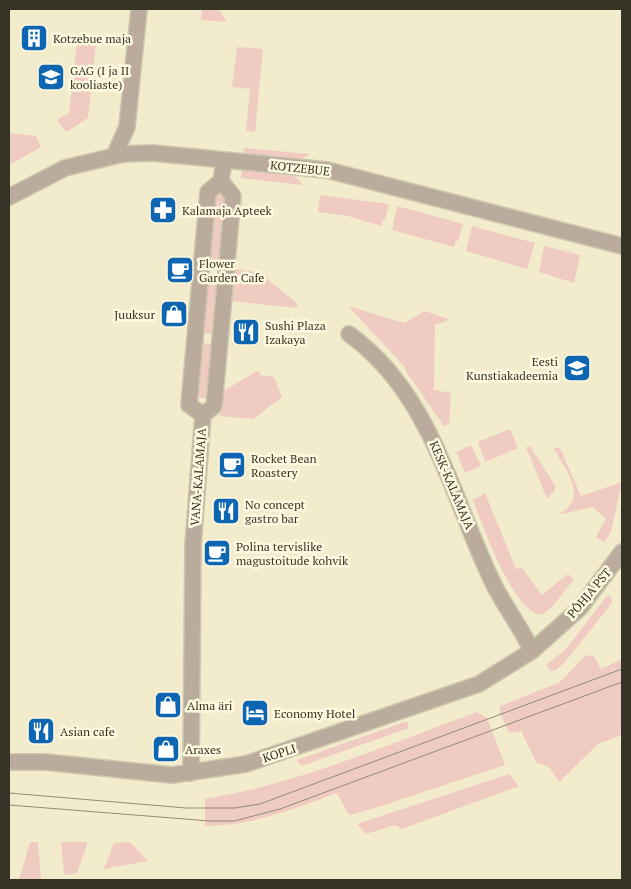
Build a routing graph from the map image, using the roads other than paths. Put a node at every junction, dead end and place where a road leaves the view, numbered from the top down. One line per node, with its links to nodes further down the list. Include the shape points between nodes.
1 (139, 9): 2 (street, via 127,127)
2 (114, 156): 3 (street, KOTZEBUE, via 153,154); 5 (street, KOTZEBUE, via 65,168)
3 (224, 161): 4 (street); 6 (street, KOTZEBUE, via 327,170)
4 (221, 181): 8 (street, VANA-KALAMAJA, via 233,196 214,406); 8 (street, via 208,192 193,346 189,405)
5 (9, 197)
6 (622, 246)
7 (349, 334): 10 (street, KESK-KALAMAJA, via 391,372 434,439 495,586)
8 (203, 416): 12 (street, VANA-KALAMAJA, via 193,546)
9 (622, 552): 10 (street, PÕHJA PST, via 580,608)
10 (532, 651): 12 (street, KOPLI, via 479,684 246,764)
11 (9, 762): 12 (street, KOPLI, via 45,762 172,775)
12 (191, 773)

